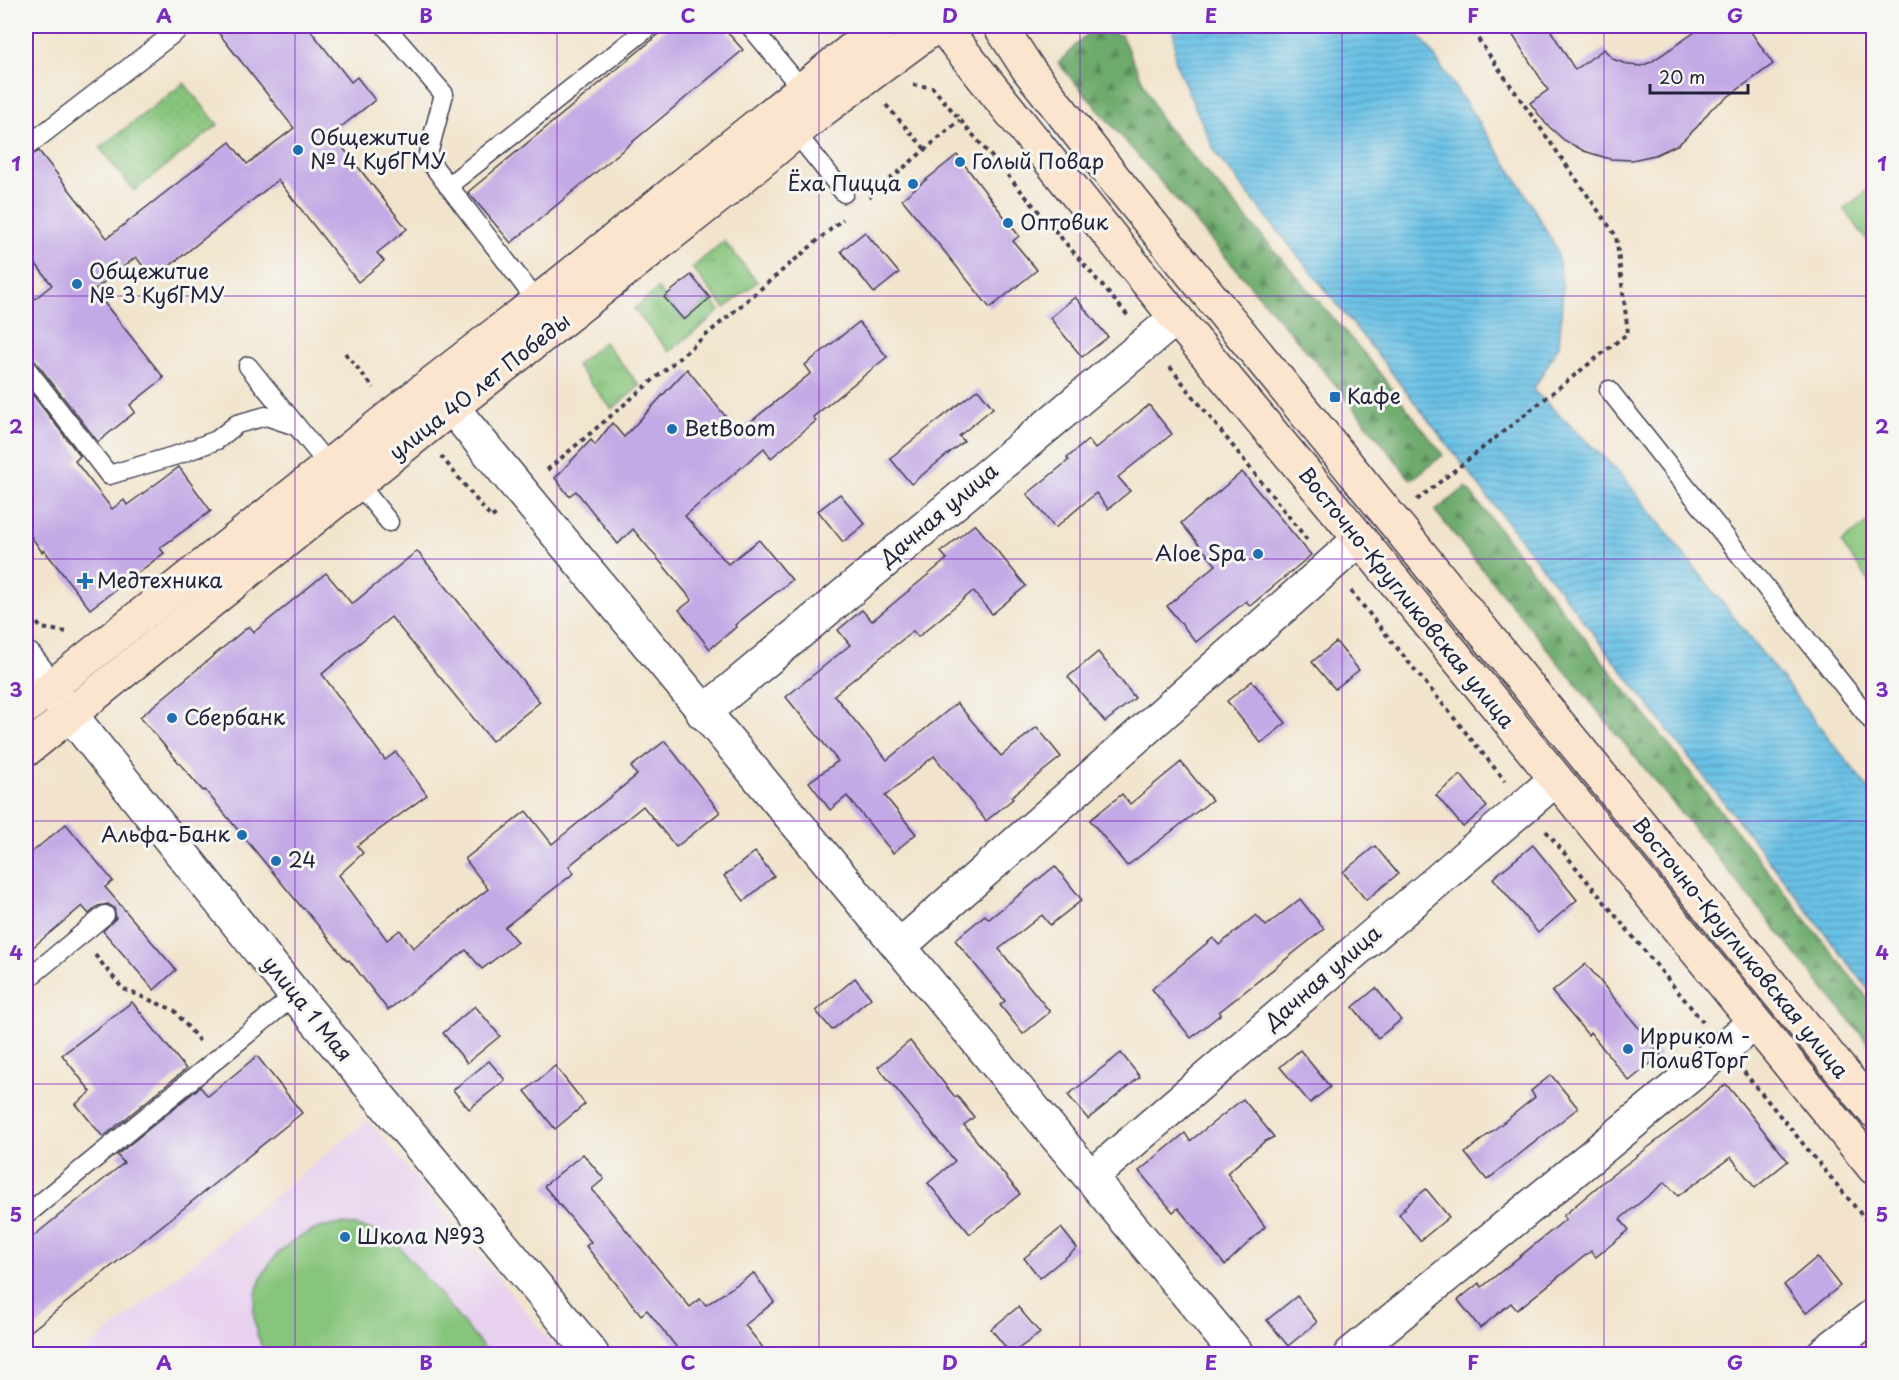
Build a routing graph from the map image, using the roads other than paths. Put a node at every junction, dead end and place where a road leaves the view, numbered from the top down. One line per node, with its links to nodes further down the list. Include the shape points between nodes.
1 (183, 26): 11 (lane)
2 (385, 26): 12 (lane, via 444,94 427,158)
3 (650, 26): 12 (lane)
4 (750, 26): 9 (lane)
5 (881, 26): 9 (main road, улица 40 лет Победы)
6 (936, 26): 9 (main road, улица 40 лет Победы)
7 (942, 26): 15 (main road, Восточно-Кругликовская улица)
8 (1000, 26): 37 (main road, Восточно-Кругликовская улица, via 1028,69 1113,177)
9 (812, 101): 10 (main road, улица 40 лет Победы); 14 (main road, улица 40 лет Победы)
10 (796, 133): 13 (lane); 14 (main road, улица 40 лет Победы)
11 (26, 147)
12 (448, 186): 14 (lane)
13 (844, 193)
14 (546, 315): 19 (main road)
15 (1176, 318): 24 (main road, Восточно-Кругликовская улица); 27 (street, Дачная улица)
16 (248, 366): 20 (lane)
17 (26, 369): 20 (lane, via 109,475 217,440 237,423 266,416)
18 (1610, 390): 29 (lane)
19 (441, 396): 21 (main road); 22 (main road, улица 40 лет Победы); 27 (street)
20 (296, 426): 21 (lane)
21 (329, 466): 26 (main road)
22 (358, 483): 23 (lane); 28 (main road, улица 40 лет Победы)
23 (389, 522)
24 (1360, 539): 31 (main road, Восточно-Кругликовская улица); 33 (street)
25 (26, 659): 26 (street, улица 1 Мая)
26 (37, 698): 28 (street, улица 1 Мая)
27 (703, 713): 33 (street)
28 (70, 714): 30 (main road, улица 40 лет Победы); 35 (street, улица 1 Мая)
29 (1874, 724)
30 (26, 750)
31 (1555, 780): 36 (main road, Восточно-Кругликовская улица); 39 (street, Дачная улица)
32 (105, 915): 34 (lane)
33 (900, 946): 39 (street)
34 (26, 980)
35 (295, 995): 40 (lane); 42 (street, улица 1 Мая)
36 (1754, 1023): 38 (main road, Восточно-Кругликовская улица); 44 (street)
37 (1871, 1104)
38 (1874, 1168)
39 (1091, 1177): 43 (street)
40 (26, 1215)
41 (1874, 1315): 45 (street)
42 (592, 1354)
43 (1237, 1354)
44 (1351, 1354)
45 (1823, 1354)

